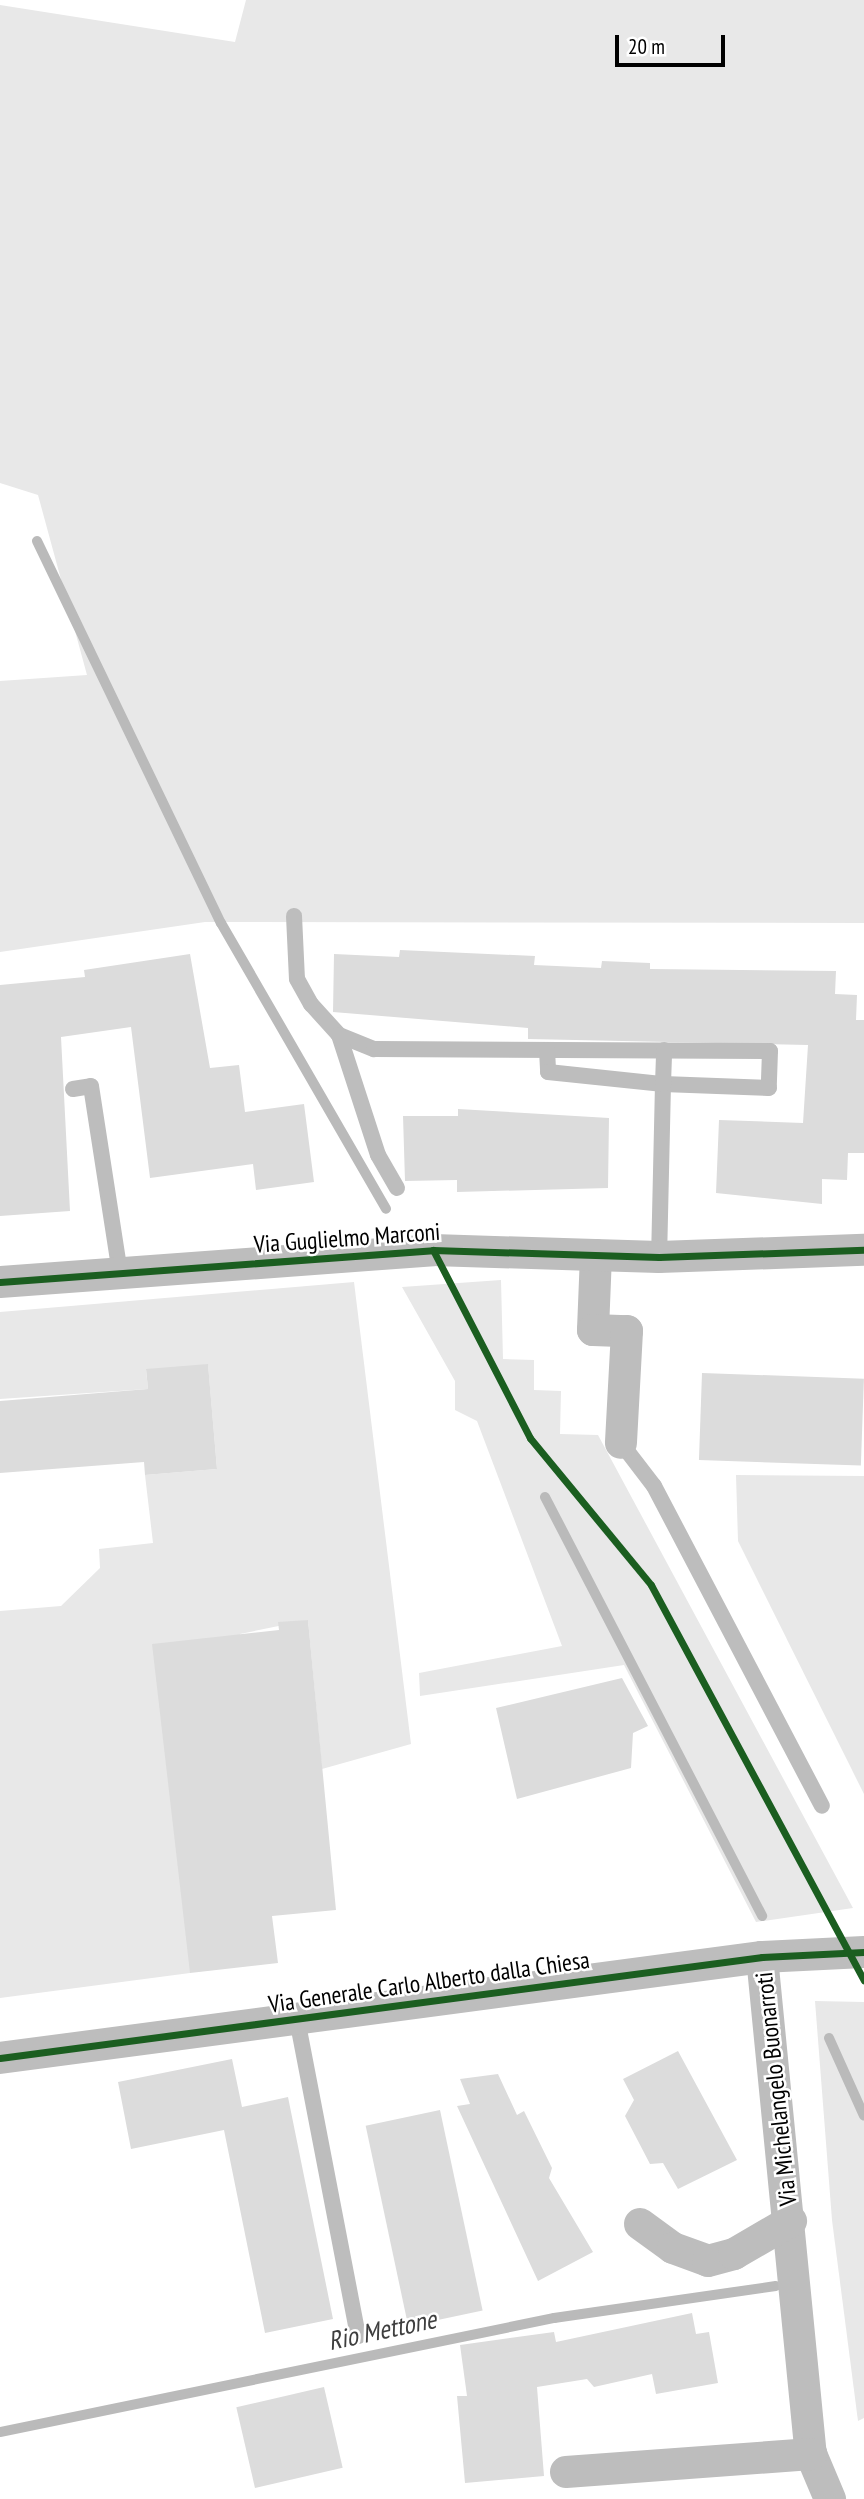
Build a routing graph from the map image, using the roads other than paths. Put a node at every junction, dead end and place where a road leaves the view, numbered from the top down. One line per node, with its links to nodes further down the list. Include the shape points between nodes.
1 (294, 916): 2 (lane, via 297,979)
2 (339, 1035): 3 (lane, via 374,1049); 7 (lane, via 377,1155)
3 (547, 1050): 4 (lane); 5 (lane, via 548,1072)
4 (664, 1050): 5 (lane); 5 (lane, via 770,1051 769,1088)
5 (663, 1084): 10 (lane)
6 (73, 1088): 11 (lane, via 91,1086)
7 (397, 1188)
8 (864, 1250): 10 (street, Via Guglielmo Marconi)
9 (596, 1255): 10 (street, Via Guglielmo Marconi); 11 (street, Via Guglielmo Marconi, via 433,1250); 13 (street, via 593,1330 627,1331)
10 (659, 1256)
11 (120, 1274): 12 (street, Via Guglielmo Marconi)
12 (0, 1282)
13 (621, 1443): 14 (lane, via 654,1486)
14 (822, 1806)
15 (864, 1952): 16 (street, Via Generale Carlo Alberto dalla Chiesa)
16 (762, 1957): 17 (street, Via Generale Carlo Alberto dalla Chiesa); 19 (street, Via Michelangelo Buonarroti)
17 (298, 2019): 18 (street, Via Generale Carlo Alberto dalla Chiesa); 21 (lane)
18 (0, 2058)
19 (791, 2221): 20 (street, Via Michelangelo Buonarroti, via 734,2254 708,2261 673,2248); 22 (street, Via Michelangelo Buonarroti)
20 (640, 2224)
21 (358, 2336)
22 (811, 2454): 23 (street); 24 (street, Via Michelangelo Buonarroti)
23 (566, 2472)
24 (830, 2499)

